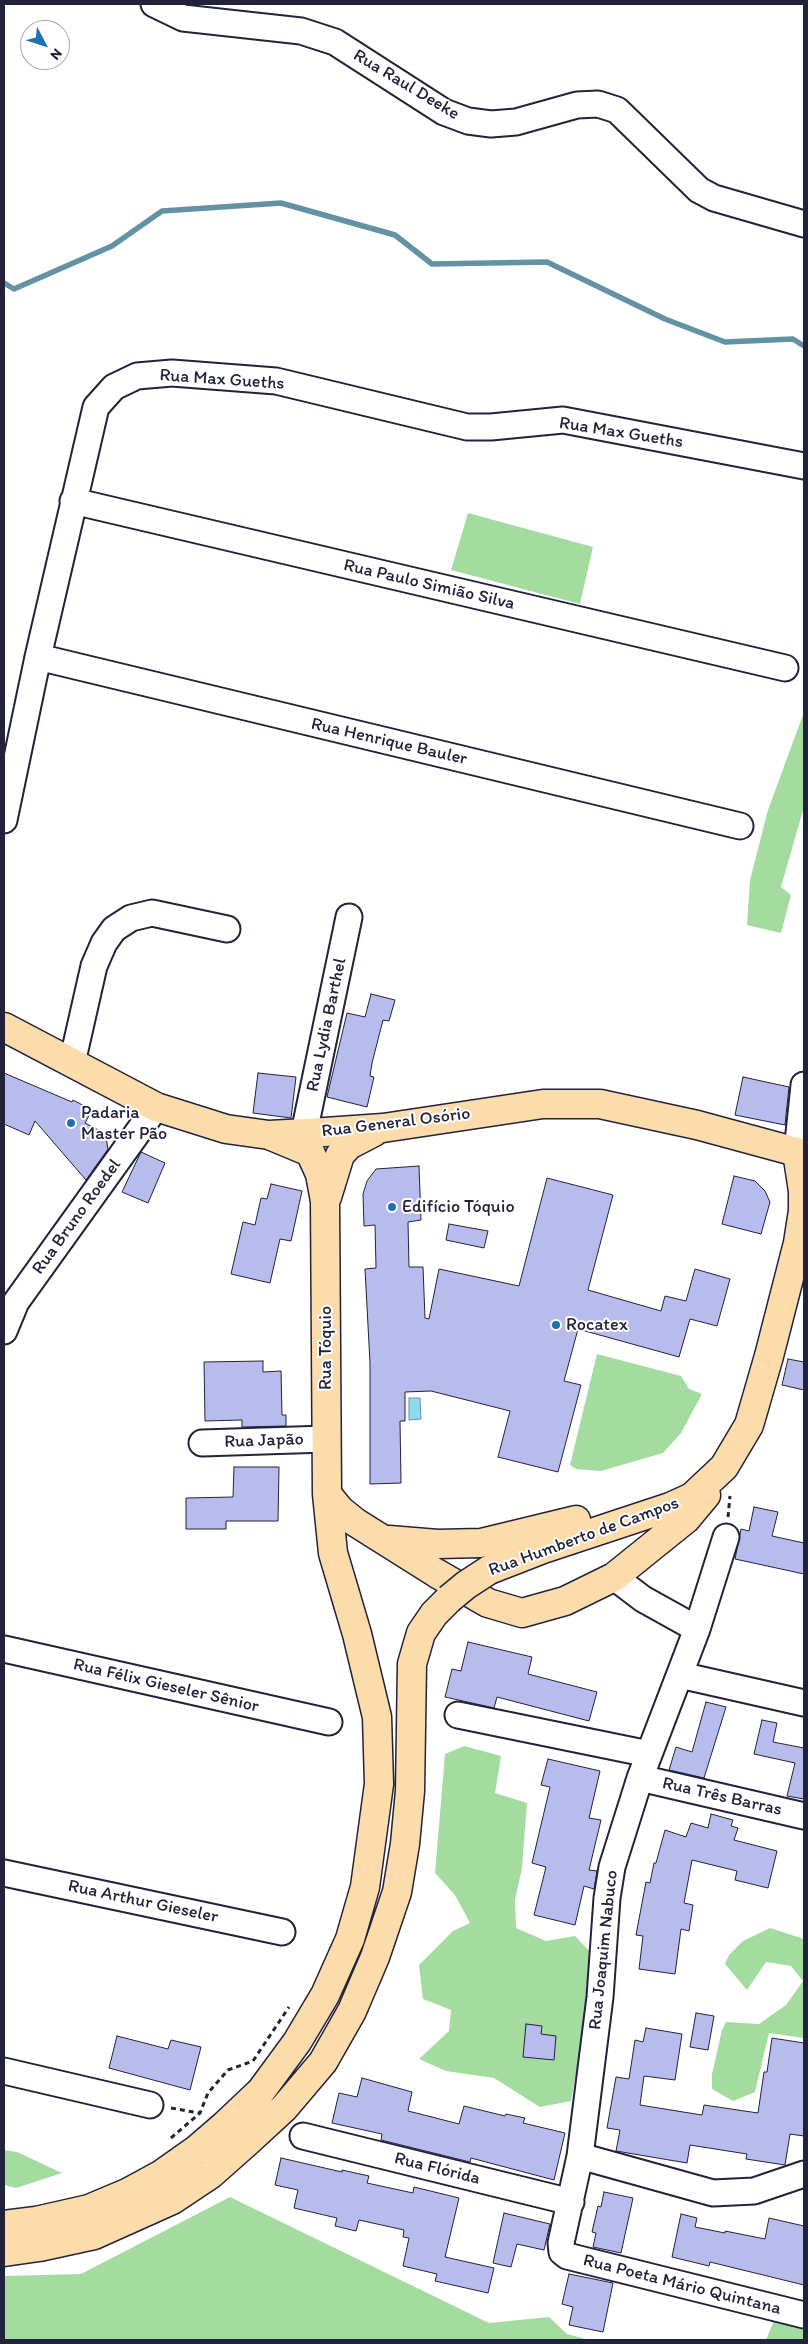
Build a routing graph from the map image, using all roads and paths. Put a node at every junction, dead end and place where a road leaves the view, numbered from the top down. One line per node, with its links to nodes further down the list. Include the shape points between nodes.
1 (154, 4): 2 (street, Rua Raul Deeke, via 183,18 300,31 335,42 444,112 468,122 516,122 577,104 598,104 617,110 699,190 714,198)
2 (804, 224)
3 (804, 466): 4 (street, Rua Max Gueths, via 563,420 468,427 276,381 172,373 137,376 114,387 96,407)
4 (73, 501): 5 (street, Rua Max Gueths); 6 (street, Rua Paulo Simião Silva)
5 (38, 657): 7 (street, Rua Max Gueths); 8 (street, Rua Henrique Bauler)
6 (785, 668)
7 (4, 820)
8 (740, 826)
9 (349, 917): 16 (street, Rua Lydia Barthel)
10 (227, 929): 12 (street, via 152,913 131,918 114,929 94,966)
11 (4, 1027): 12 (main road, Rua General Osório)
12 (72, 1063): 14 (main road, Rua General Osório)
13 (804, 1085): 18 (street)
14 (156, 1107): 17 (main road, Rua General Osório, via 226,1129); 21 (street, Rua Bruno Roedel, via 16,1302)
15 (383, 1128): 16 (main road, Rua General Osório); 18 (main road, Rua General Osório, via 543,1104 600,1104 697,1125); 19 (main road, Rua Tóquio, via 358,1138 340,1155)
16 (304, 1133): 17 (main road, Rua General Osório)
17 (269, 1135): 19 (main road, Rua Tóquio, via 310,1152 319,1169)
18 (801, 1153): 20 (main road, Rua Humberto de Campos, via 804,1191)
19 (326, 1201): 23 (main road, Rua Tóquio)
20 (801, 1238): 22 (main road, Rua Humberto de Campos)
21 (4, 1331)
22 (749, 1425): 25 (main road, Rua Humberto de Campos, via 724,1467); 28 (main road, via 698,1470 670,1487 594,1515 481,1542 438,1544)
23 (326, 1439): 24 (street, Rua Japão); 26 (main road, Rua Tóquio)
24 (202, 1443)
25 (713, 1478): 29 (main road, via 705,1497 686,1519); 51 (main road, Rua Humberto de Campos, bridge, via 692,1496 670,1507 489,1570 466,1585 434,1614 421,1633 412,1664 410,1791 397,1892 352,2011 323,2062 284,2108 246,2143 211,2174 172,2200 94,2235)
26 (327, 1494): 28 (main road, via 340,1510); 50 (main road, via 333,1553 377,1717 379,1784 365,1887 350,1939 297,2042 256,2096 196,2150 162,2174 89,2209 36,2221)
27 (726, 1537): 30 (street, Rua Joaquim Nabuco)
28 (385, 1539): 29 (main road, via 488,1603 522,1613 565,1601)
29 (614, 1577): 30 (street, via 643,1600)
30 (697, 1629): 32 (street, Rua Joaquim Nabuco)
31 (4, 1649): 35 (street, Rua Félix Gieseler Sênior)
32 (680, 1675): 33 (street); 36 (street, Rua Joaquim Nabuco)
33 (804, 1703)
34 (458, 1715): 36 (street)
35 (329, 1722)
36 (649, 1754): 37 (street, Rua Joaquim Nabuco)
37 (640, 1778): 38 (street, Rua Três Barras); 47 (street, Rua Joaquim Nabuco, via 612,1867 606,1898 600,1997)
38 (804, 1816)
39 (4, 1873): 40 (street, Rua Arthur Gieseler)
40 (282, 1932)
41 (292, 2003): 44 (path, via 253,2060 228,2070 208,2094)
42 (4, 2071): 43 (street)
43 (150, 2105): 44 (path)
44 (200, 2113): 46 (path)
45 (303, 2136): 49 (street, Rua Flórida)
46 (163, 2144)
47 (580, 2156): 48 (street, via 713,2193 754,2191); 49 (street, Rua Joaquim Nabuco)
48 (804, 2174)
49 (571, 2202): 52 (street, Rua Joaquim Nabuco, via 561,2243)
50 (4, 2224)
51 (4, 2252)
52 (562, 2252): 53 (street, Rua Poeta Mário Quintana, via 567,2256)
53 (804, 2315)

